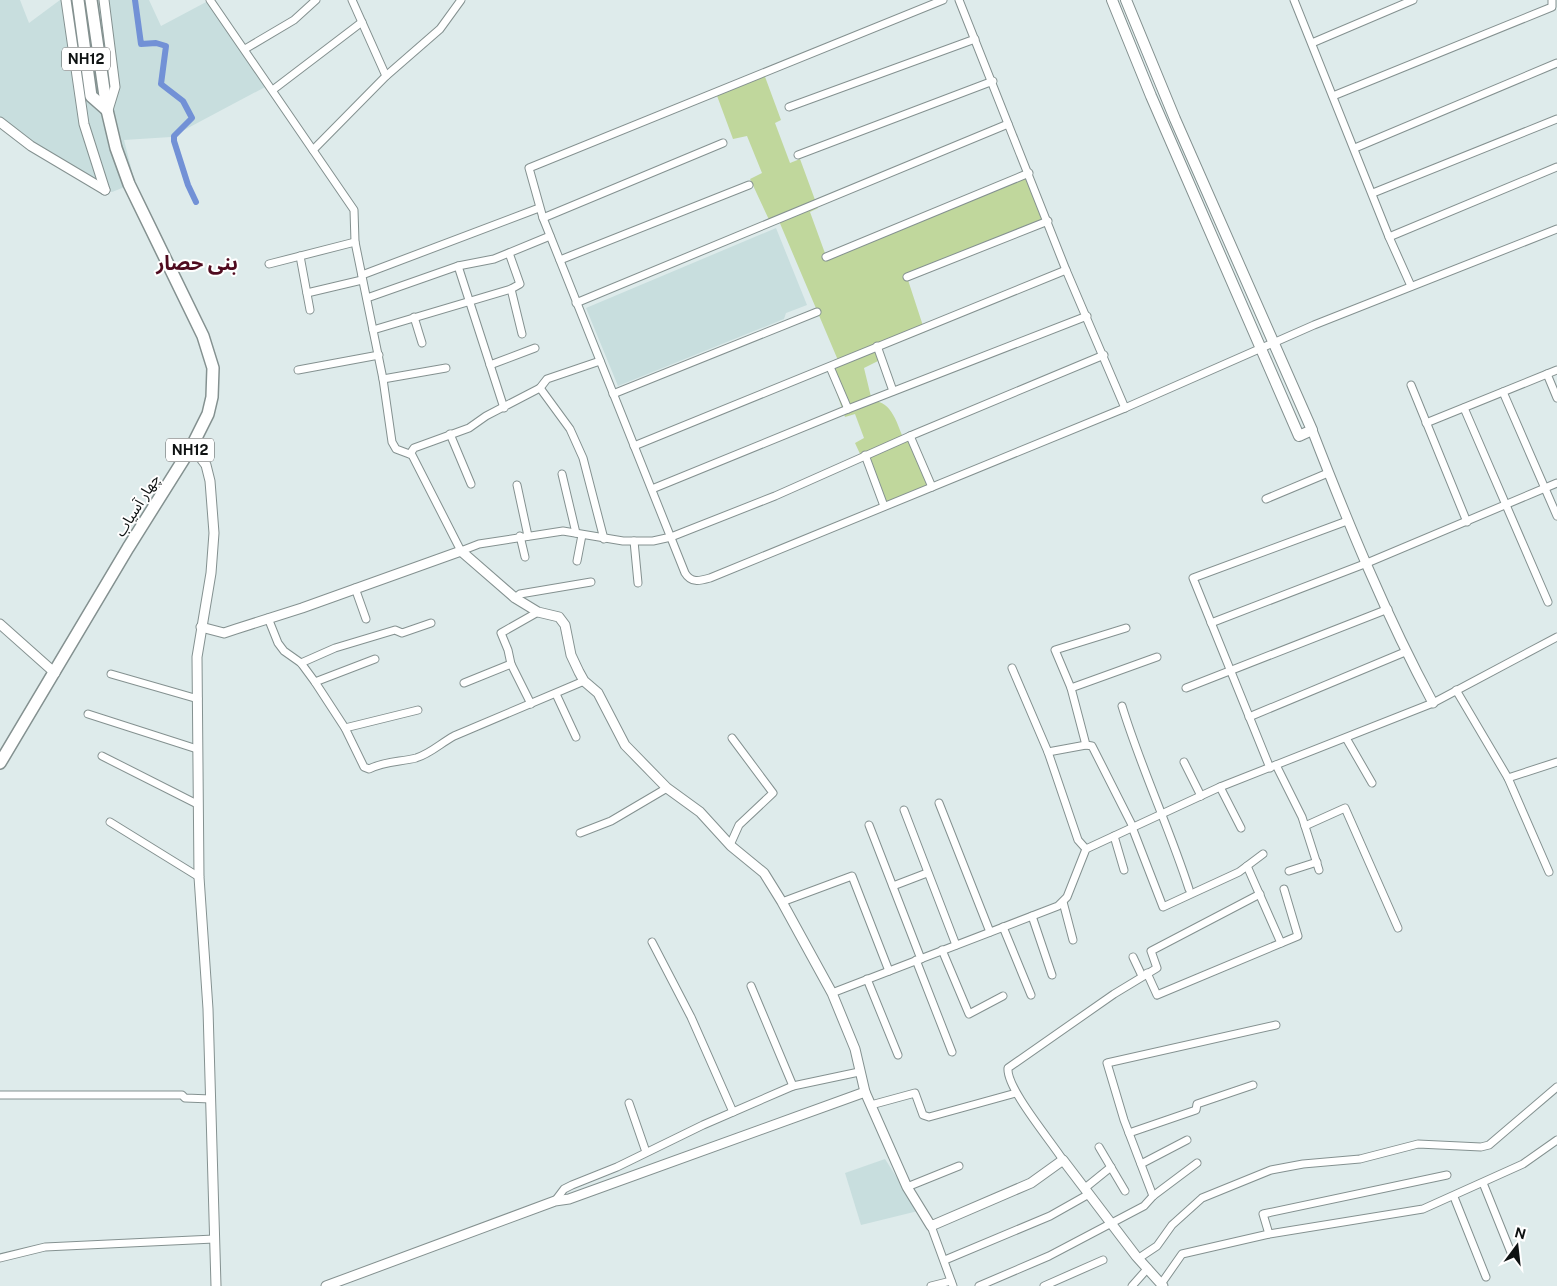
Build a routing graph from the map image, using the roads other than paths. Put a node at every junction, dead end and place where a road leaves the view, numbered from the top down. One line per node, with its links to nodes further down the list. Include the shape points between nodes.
1 (66, 0): 27 (street)
2 (78, 0): 27 (highway, NH12)
3 (91, 0): 30 (highway, چهار آسیاب / NH12)
4 (104, 0): 30 (street, via 116,86)
5 (210, 0): 19 (street)
6 (316, 0): 19 (street, via 294,20)
7 (352, 0): 16 (street)
8 (461, 0): 21 (street, via 440,30)
9 (943, 0): 43 (street, via 532,167 528,172)
10 (960, 0): 17 (street)
11 (1112, 0): 25 (main road)
12 (1126, 0): 24 (main road)
13 (1294, 0): 18 (street)
14 (1413, 0): 18 (street)
15 (1552, 0): 26 (street, via 1552,7)
16 (362, 22): 21 (street); 23 (street)
17 (975, 39): 22 (street); 29 (street)
18 (1312, 43): 26 (street)
19 (245, 49): 23 (street)
20 (1557, 62): 36 (street)
21 (386, 76): 37 (street)
22 (993, 81): 34 (street); 38 (street)
23 (274, 89): 37 (street)
24 (1164, 91): 25 (main road); 28 (main road)
25 (1151, 96): 31 (main road)
26 (1333, 96): 36 (street)
27 (85, 97): 30 (highway); 33 (street, via 84,124 105,190 31,146)
28 (1170, 106): 31 (main road); 72 (main road)
29 (789, 107)
30 (108, 110): 100 (highway, چهار آسیاب / NH12, via 116,148 129,184 209,351 212,397 208,414)
31 (1157, 111): 75 (main road)
32 (1557, 119): 42 (street)
33 (0, 122)
34 (1008, 124): 40 (street); 64 (street)
35 (723, 142): 44 (street)
36 (1355, 148): 42 (street)
37 (313, 150): 49 (street, via 354,210)
38 (798, 155)
39 (1557, 167): 48 (street)
40 (1029, 173): 45 (street); 52 (street)
41 (749, 185): 53 (street)
42 (1372, 194): 48 (street)
43 (539, 208): 44 (street); 58 (street)
44 (543, 218): 47 (street)
45 (1048, 221): 56 (street); 57 (street)
46 (1557, 229): 59 (street)
47 (550, 236): 50 (street); 53 (street)
48 (1389, 237): 59 (street)
49 (355, 242): 51 (street); 58 (street)
50 (509, 253): 55 (street); 60 (street, via 520,284)
51 (300, 256): 54 (street); 61 (street)
52 (826, 256)
53 (560, 260): 64 (street)
54 (269, 264)
55 (458, 266): 62 (street); 63 (street)
56 (1066, 270): 67 (street); 73 (street)
57 (907, 277)
58 (362, 278): 61 (street); 62 (street)
59 (1411, 286): 72 (street)
60 (511, 289): 63 (street); 70 (street)
61 (307, 293): 65 (street)
62 (366, 298): 69 (street)
63 (470, 301): 68 (street); 79 (street)
64 (576, 303): 78 (street)
65 (310, 310)
66 (817, 312): 90 (street)
67 (1087, 316): 77 (street); 88 (street)
68 (414, 317): 69 (street); 71 (street)
69 (373, 330): 76 (street)
70 (522, 334)
71 (422, 343)
72 (1272, 343): 75 (street); 97 (main road)
73 (877, 346): 80 (street); 88 (street)
74 (535, 348): 79 (street)
75 (1261, 349): 93 (street); 97 (main road, via 1299,436)
76 (379, 355): 82 (street); 85 (street)
77 (1104, 355): 93 (street); 99 (street)
78 (600, 361): 87 (street, via 547,379); 90 (street)
79 (490, 365): 92 (street)
80 (830, 367): 95 (street); 101 (street)
81 (446, 368): 85 (street)
82 (298, 370)
83 (1557, 370): 84 (street)
84 (1547, 374): 89 (street); 91 (street)
85 (383, 379): 102 (street, via 392,442 400,452)
86 (1411, 385): 96 (street)
87 (540, 388): 92 (street); 121 (street, via 570,429 583,458)
88 (893, 391): 95 (street)
89 (1503, 392): 94 (street); 110 (street)
90 (613, 394): 101 (street)
91 (1557, 398)
92 (504, 408): 98 (street, via 469,428)
93 (1126, 408): 109 (street)
94 (1464, 408): 96 (street); 113 (street)
95 (848, 409): 111 (street)
96 (1426, 423): 117 (street)
97 (1312, 430): 104 (street)
98 (450, 434): 102 (street, via 414,448); 107 (street)
99 (910, 436): 103 (street); 109 (street)
100 (192, 446): 139 (street, via 206,465 213,504 214,552); 149 (highway, چهار آسیاب / NH12)
101 (634, 446): 111 (street)
102 (410, 454): 123 (street)
103 (865, 456): 114 (street); 120 (street)
104 (1328, 473): 112 (street); 116 (street)
105 (562, 474): 118 (street)
106 (1557, 483): 110 (street)
107 (471, 484)
108 (517, 486): 119 (street)
109 (932, 487): 114 (street)
110 (1545, 488): 113 (street); 115 (street)
111 (652, 489): 120 (street)
112 (1266, 499)
113 (1506, 505): 117 (street); 131 (street)
114 (884, 506): 120 (street, via 698,582 688,578)
115 (1557, 516)
116 (1347, 521): 126 (street); 137 (street, via 1193,578)
117 (1467, 522): 126 (street)
118 (579, 534): 119 (street, via 563,531); 121 (street); 125 (street)
119 (524, 536): 123 (street); 124 (street)
120 (671, 537): 122 (street)
121 (604, 539): 122 (street)
122 (634, 541): 128 (street)
123 (460, 551): 129 (street); 130 (street)
124 (525, 558)
125 (577, 561)
126 (1367, 563): 132 (street); 137 (street)
127 (591, 582): 130 (street, via 520,594)
128 (638, 583)
129 (355, 588): 134 (street); 135 (street)
130 (515, 598): 133 (street)
131 (1548, 602)
132 (1388, 609): 142 (street); 148 (street)
133 (538, 612): 146 (street, via 501,633); 151 (street, via 563,620 571,655)
134 (268, 618): 139 (street, via 224,633); 145 (street, via 284,651)
135 (366, 619)
136 (431, 623): 145 (street, via 402,634 395,630 335,648)
137 (1211, 623): 148 (street)
138 (0, 624): 149 (street)
139 (201, 627): 158 (street, via 197,657)
140 (1126, 628): 154 (street, via 1055,650)
141 (1557, 637): 156 (street)
142 (1405, 652): 159 (street); 164 (street)
143 (1157, 657): 154 (street)
144 (375, 659): 152 (street)
145 (302, 663): 152 (street)
146 (511, 664): 153 (street); 160 (street)
147 (1012, 668): 171 (street)
148 (1230, 670): 155 (street); 164 (street)
149 (54, 673): 173 (highway, چهار آسیاب / NH12)
150 (111, 674): 158 (street)
151 (584, 681): 157 (street); 180 (street, via 598,693 625,745)
152 (315, 682): 165 (street)
153 (464, 683)
154 (1071, 688): 169 (street)
155 (1186, 688)
156 (1456, 690): 159 (street); 177 (street)
157 (556, 694): 160 (street); 166 (street)
158 (198, 699): 170 (street)
159 (1432, 703): 168 (street)
160 (531, 704): 165 (street, via 454,736 417,757 382,762 369,769 364,767)
161 (1122, 706): 185 (street, via 1135,751)
162 (418, 710): 165 (street)
163 (88, 714): 170 (street)
164 (1249, 717): 176 (street)
165 (345, 728)
166 (576, 737)
167 (732, 738): 193 (street, via 773,793 740,825)
168 (1346, 738): 176 (street); 178 (street)
169 (1086, 745): 171 (street); 189 (street, via 1092,746)
170 (197, 749): 183 (street)
171 (1048, 752): 194 (street, via 1078,840)
172 (102, 756): 183 (street)
173 (0, 762)
174 (1184, 762): 181 (street)
175 (1557, 762): 177 (street)
176 (1273, 767): 179 (street); 188 (street)
177 (1508, 778): 201 (street)
178 (1372, 783)
179 (1220, 787): 181 (street); 190 (street)
180 (666, 788): 191 (street, via 611,821); 193 (street, via 700,812)
181 (1201, 796): 185 (street)
182 (939, 803): 213 (street)
183 (197, 804): 203 (street)
184 (904, 810): 202 (street)
185 (1162, 814): 189 (street); 205 (street)
186 (110, 822): 203 (street)
187 (869, 825): 204 (street)
188 (1305, 826): 196 (street); 212 (street, via 1345,808)
189 (1133, 827): 192 (street); 197 (street, via 1164,907)
190 (1240, 828)
191 (580, 833)
192 (1114, 836): 194 (street); 198 (street)
193 (730, 845): 208 (street, via 764,873)
194 (1086, 849): 209 (street)
195 (1263, 854): 197 (street)
196 (1317, 862): 199 (street); 200 (street)
197 (1247, 866): 207 (street)
198 (1124, 870)
199 (1319, 870)
200 (1289, 871)
201 (1549, 872)
202 (927, 873): 204 (street); 217 (street)
203 (199, 877): 239 (street)
204 (893, 886): 220 (street)
205 (1189, 889)
206 (1284, 889): 216 (street, via 1299,934)
207 (1260, 894): 216 (street); 223 (street, via 1151,951 1158,967)
208 (782, 902): 221 (street, via 852,876); 226 (street)
209 (1063, 902): 210 (street); 214 (street)
210 (1032, 916): 211 (street); 222 (street)
211 (1003, 927): 213 (street); 227 (street)
212 (1398, 928)
213 (990, 932): 217 (street)
214 (1073, 940)
215 (652, 942): 242 (street, via 691,1017)
216 (1281, 943): 223 (street, via 1157,995)
217 (956, 945): 218 (street)
218 (942, 950): 220 (street); 228 (street, via 969,1014)
219 (1133, 957): 223 (street)
220 (918, 959): 221 (street); 230 (street)
221 (889, 971): 224 (street)
222 (1052, 975)
223 (1145, 975): 237 (street, via 1008,1068 1007,1074)
224 (867, 979): 226 (street); 231 (street)
225 (751, 986): 234 (street)
226 (832, 993): 232 (street, via 855,1049)
227 (1031, 995)
228 (1003, 996)
229 (1276, 1026): 243 (street, via 1107,1063)
230 (952, 1052)
231 (898, 1055)
232 (859, 1072): 234 (street); 236 (street)
233 (1253, 1085): 243 (street, via 1197,1104 1196,1110)
234 (792, 1086): 242 (street)
235 (1557, 1087): 267 (street, via 1489,1145 1418,1144 1360,1159 1303,1164 1271,1170 1202,1198 1172,1225 1157,1246)
236 (865, 1092): 241 (street); 260 (street, via 569,1199)
237 (1016, 1093): 241 (street, via 929,1117 923,1115 915,1093); 248 (street)
238 (0, 1095): 239 (street, via 182,1095 185,1098)
239 (211, 1099): 264 (street)
240 (629, 1102): 247 (street)
241 (870, 1105): 255 (street)
242 (733, 1112): 247 (street)
243 (1130, 1133): 250 (street)
244 (1187, 1140): 250 (street)
245 (1557, 1140): 254 (street, via 1523,1164)
246 (1099, 1147): 252 (street)
247 (646, 1152): 260 (street, via 564,1189)
248 (1063, 1160): 256 (street); 262 (street, via 1031,1183)
249 (1197, 1163): 258 (street)
250 (1142, 1164): 258 (street)
251 (959, 1166): 255 (street)
252 (1111, 1167): 256 (street); 257 (street)
253 (1447, 1175): 263 (street, via 1263,1214)
254 (1483, 1183): 259 (street); 265 (street)
255 (907, 1187): 262 (street)
256 (1087, 1191): 261 (street); 268 (street, via 1050,1216)
257 (1125, 1192)
258 (1153, 1196): 261 (street, via 1144,1206)
259 (1454, 1197): 263 (street, via 1404,1213); 271 (street)
260 (555, 1201): 275 (street)
261 (1110, 1222): 267 (street); 277 (street, via 1049,1256)
262 (931, 1226): 268 (street)
263 (1269, 1234): 273 (street, via 1182,1254)
264 (214, 1240): 266 (street, via 45,1247); 274 (street)
265 (1512, 1255)
266 (0, 1258)
267 (1139, 1258): 270 (street)
268 (945, 1260): 272 (street)
269 (1103, 1260): 278 (street)
270 (1148, 1268): 273 (street); 279 (street)
271 (1486, 1277)
272 (952, 1283): 276 (street)
273 (1162, 1285)
274 (216, 1286)
275 (326, 1286)
276 (931, 1286)
277 (979, 1286)
278 (1044, 1286)
279 (1132, 1286)

